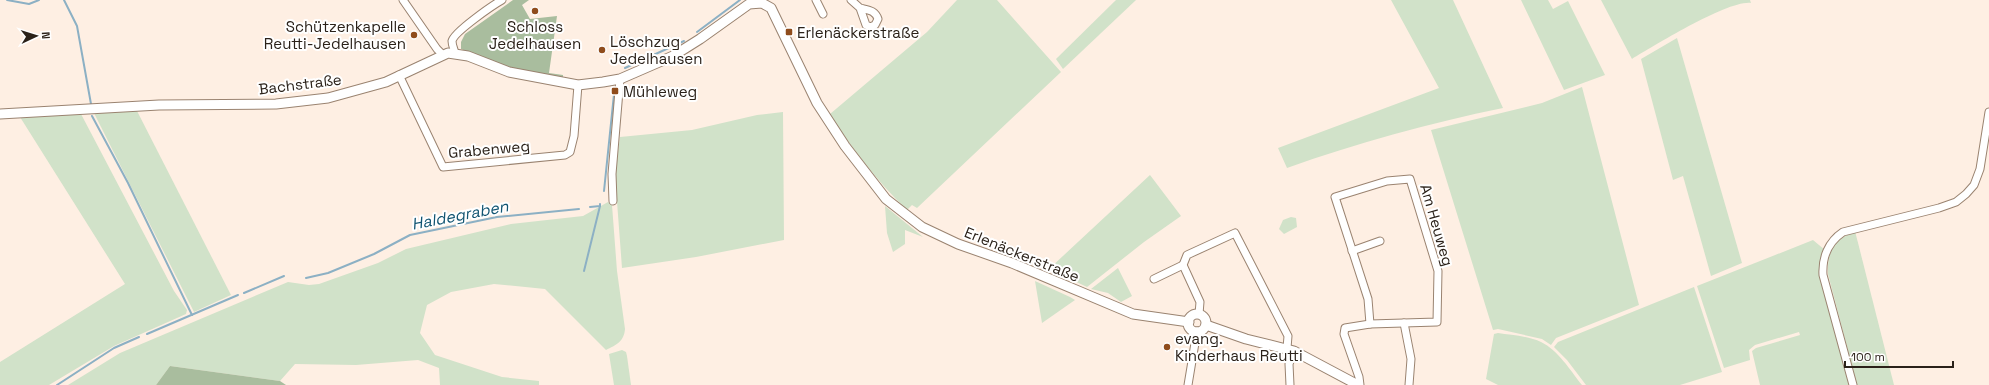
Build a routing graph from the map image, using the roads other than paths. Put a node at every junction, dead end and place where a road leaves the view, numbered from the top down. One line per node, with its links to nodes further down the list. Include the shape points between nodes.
1 (403, 0): 9 (street)
2 (502, 0): 8 (street, via 453,38)
3 (816, 0): 7 (street)
4 (851, 0): 6 (street)
5 (762, 1): 11 (street, Bachstraße, via 749,4 673,56); 21 (street, Erlenäckerstraße, via 771,8 817,103 832,128 886,199 922,227 1133,314)
6 (860, 8)
7 (823, 14)
8 (455, 53): 9 (street, Bachstraße); 12 (street, Bachstraße, via 509,72)
9 (443, 55): 10 (street, Bachstraße)
10 (399, 75): 12 (street, Grabenweg, via 443,167 564,155 570,152); 14 (street, Bachstraße, via 354,92 276,104 159,105)
11 (620, 79): 12 (street, Bachstraße); 15 (street, via 612,174)
12 (578, 85)
13 (1989, 112): 31 (street, via 1980,169 1974,185 1966,194 1956,202 1939,208 1843,232 1827,249 1823,275)
14 (0, 114)
15 (613, 201)
16 (1380, 241): 17 (street)
17 (1352, 251): 22 (street, Am Heuweg, via 1335,197 1387,181 1410,179 1438,271 1438,313 1437,322); 23 (street, Am Heuweg, via 1368,299)
18 (1183, 264): 19 (street); 20 (street, via 1200,302); 26 (street, via 1188,255 1235,233 1288,336)
19 (1154, 278)
20 (1199, 314): 21 (street, via 1194,315); 24 (street, via 1204,317)
21 (1189, 322): 25 (street, via 1190,327)
22 (1404, 323): 23 (street, Am Heuweg); 30 (street, via 1411,359)
23 (1370, 324): 29 (street, Am Heuweg, via 1345,328 1344,334 1359,377)
24 (1206, 325): 25 (street); 26 (street, via 1246,339)
25 (1197, 331): 27 (street)
26 (1290, 350): 28 (street); 29 (street)
27 (1188, 385)
28 (1290, 385)
29 (1359, 385)
30 (1409, 385)
31 (1853, 385)

